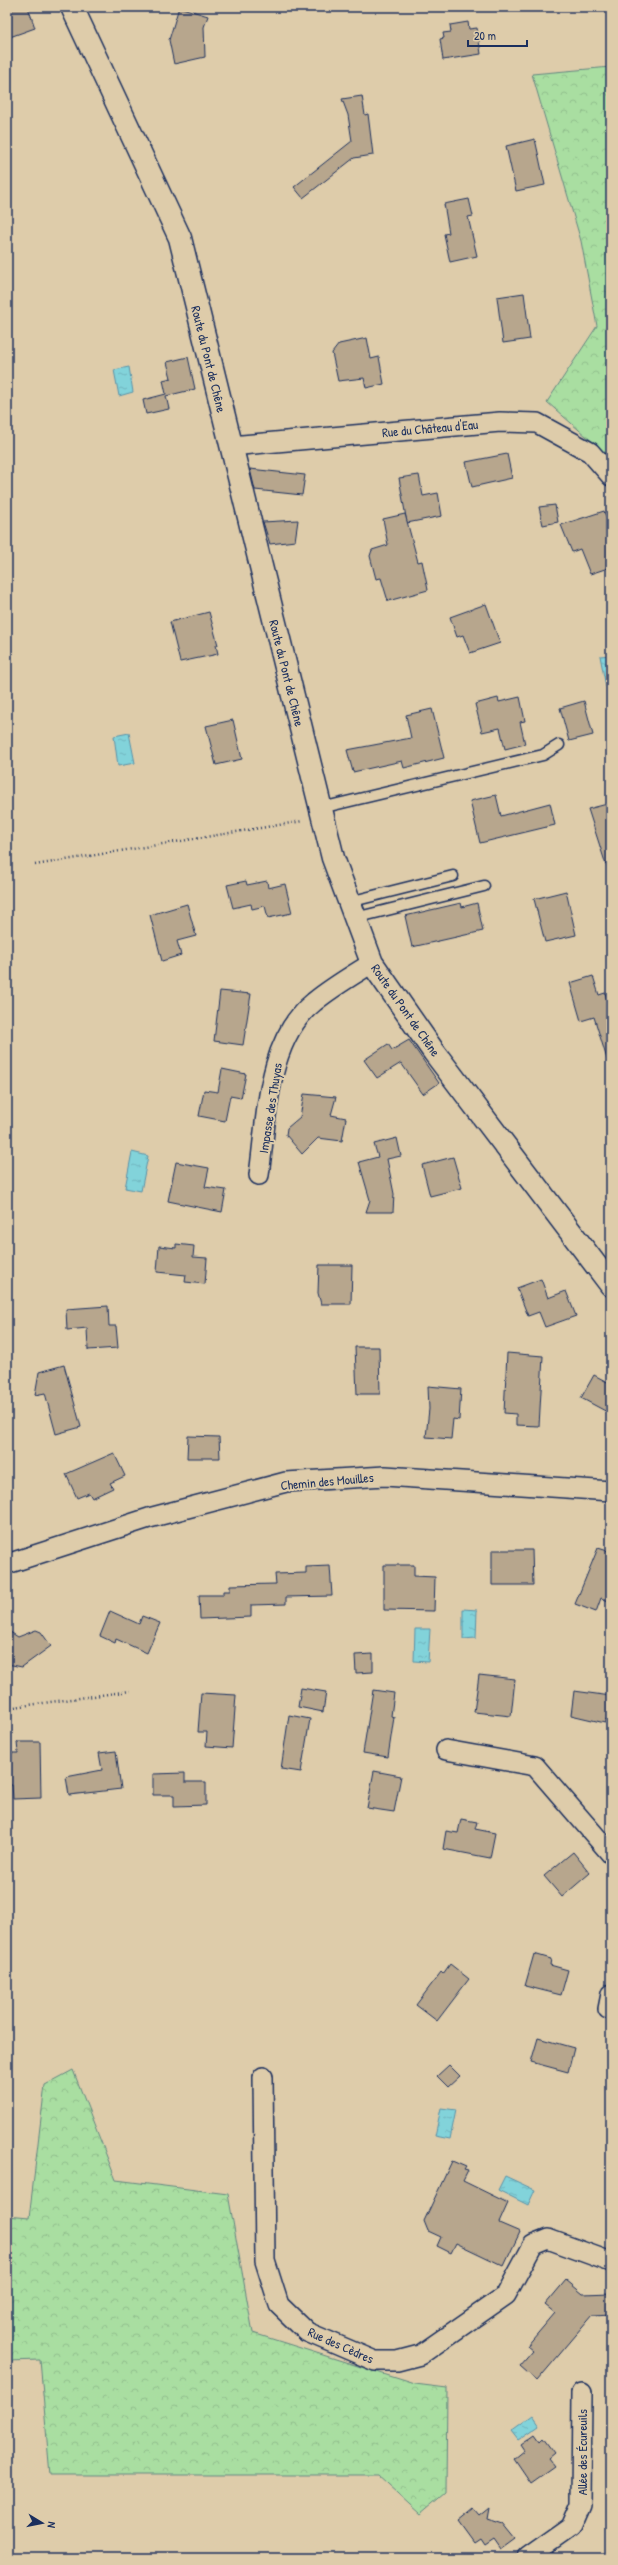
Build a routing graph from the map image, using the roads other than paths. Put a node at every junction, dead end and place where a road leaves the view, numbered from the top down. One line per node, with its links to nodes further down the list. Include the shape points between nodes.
1 (72, 7): 2 (street, Route du Pont de Chêne, via 180,238)
2 (230, 446): 3 (street, Rue du Château d'Eau, via 500,422 537,423 590,452); 5 (street, Route du Pont de Chêne)
3 (611, 476)
4 (558, 745): 5 (lane, via 543,755)
5 (322, 813): 8 (street, Route du Pont de Chêne, via 333,858)
6 (453, 876): 8 (lane)
7 (484, 886): 8 (lane)
8 (352, 910): 9 (street, Route du Pont de Chêne)
9 (372, 962): 10 (street, Impasse des Thuyas, via 313,1002 288,1031 274,1066); 11 (street, Route du Pont de Chêne, via 434,1052)
10 (260, 1175)
11 (611, 1284)
12 (611, 1491): 13 (street, Chemin des Mouilles, via 385,1476 286,1482 149,1518)
13 (7, 1564)
14 (446, 1750): 15 (street, via 535,1766)
15 (611, 1854)
16 (263, 2077): 17 (street, Rue des Cèdres, via 264,2261 279,2305 307,2332 375,2361 397,2361 420,2355 506,2295 533,2245 548,2239)
17 (611, 2262)
18 (582, 2393): 19 (street, Allée des Écureuils, via 581,2504 571,2527)
19 (527, 2558)

